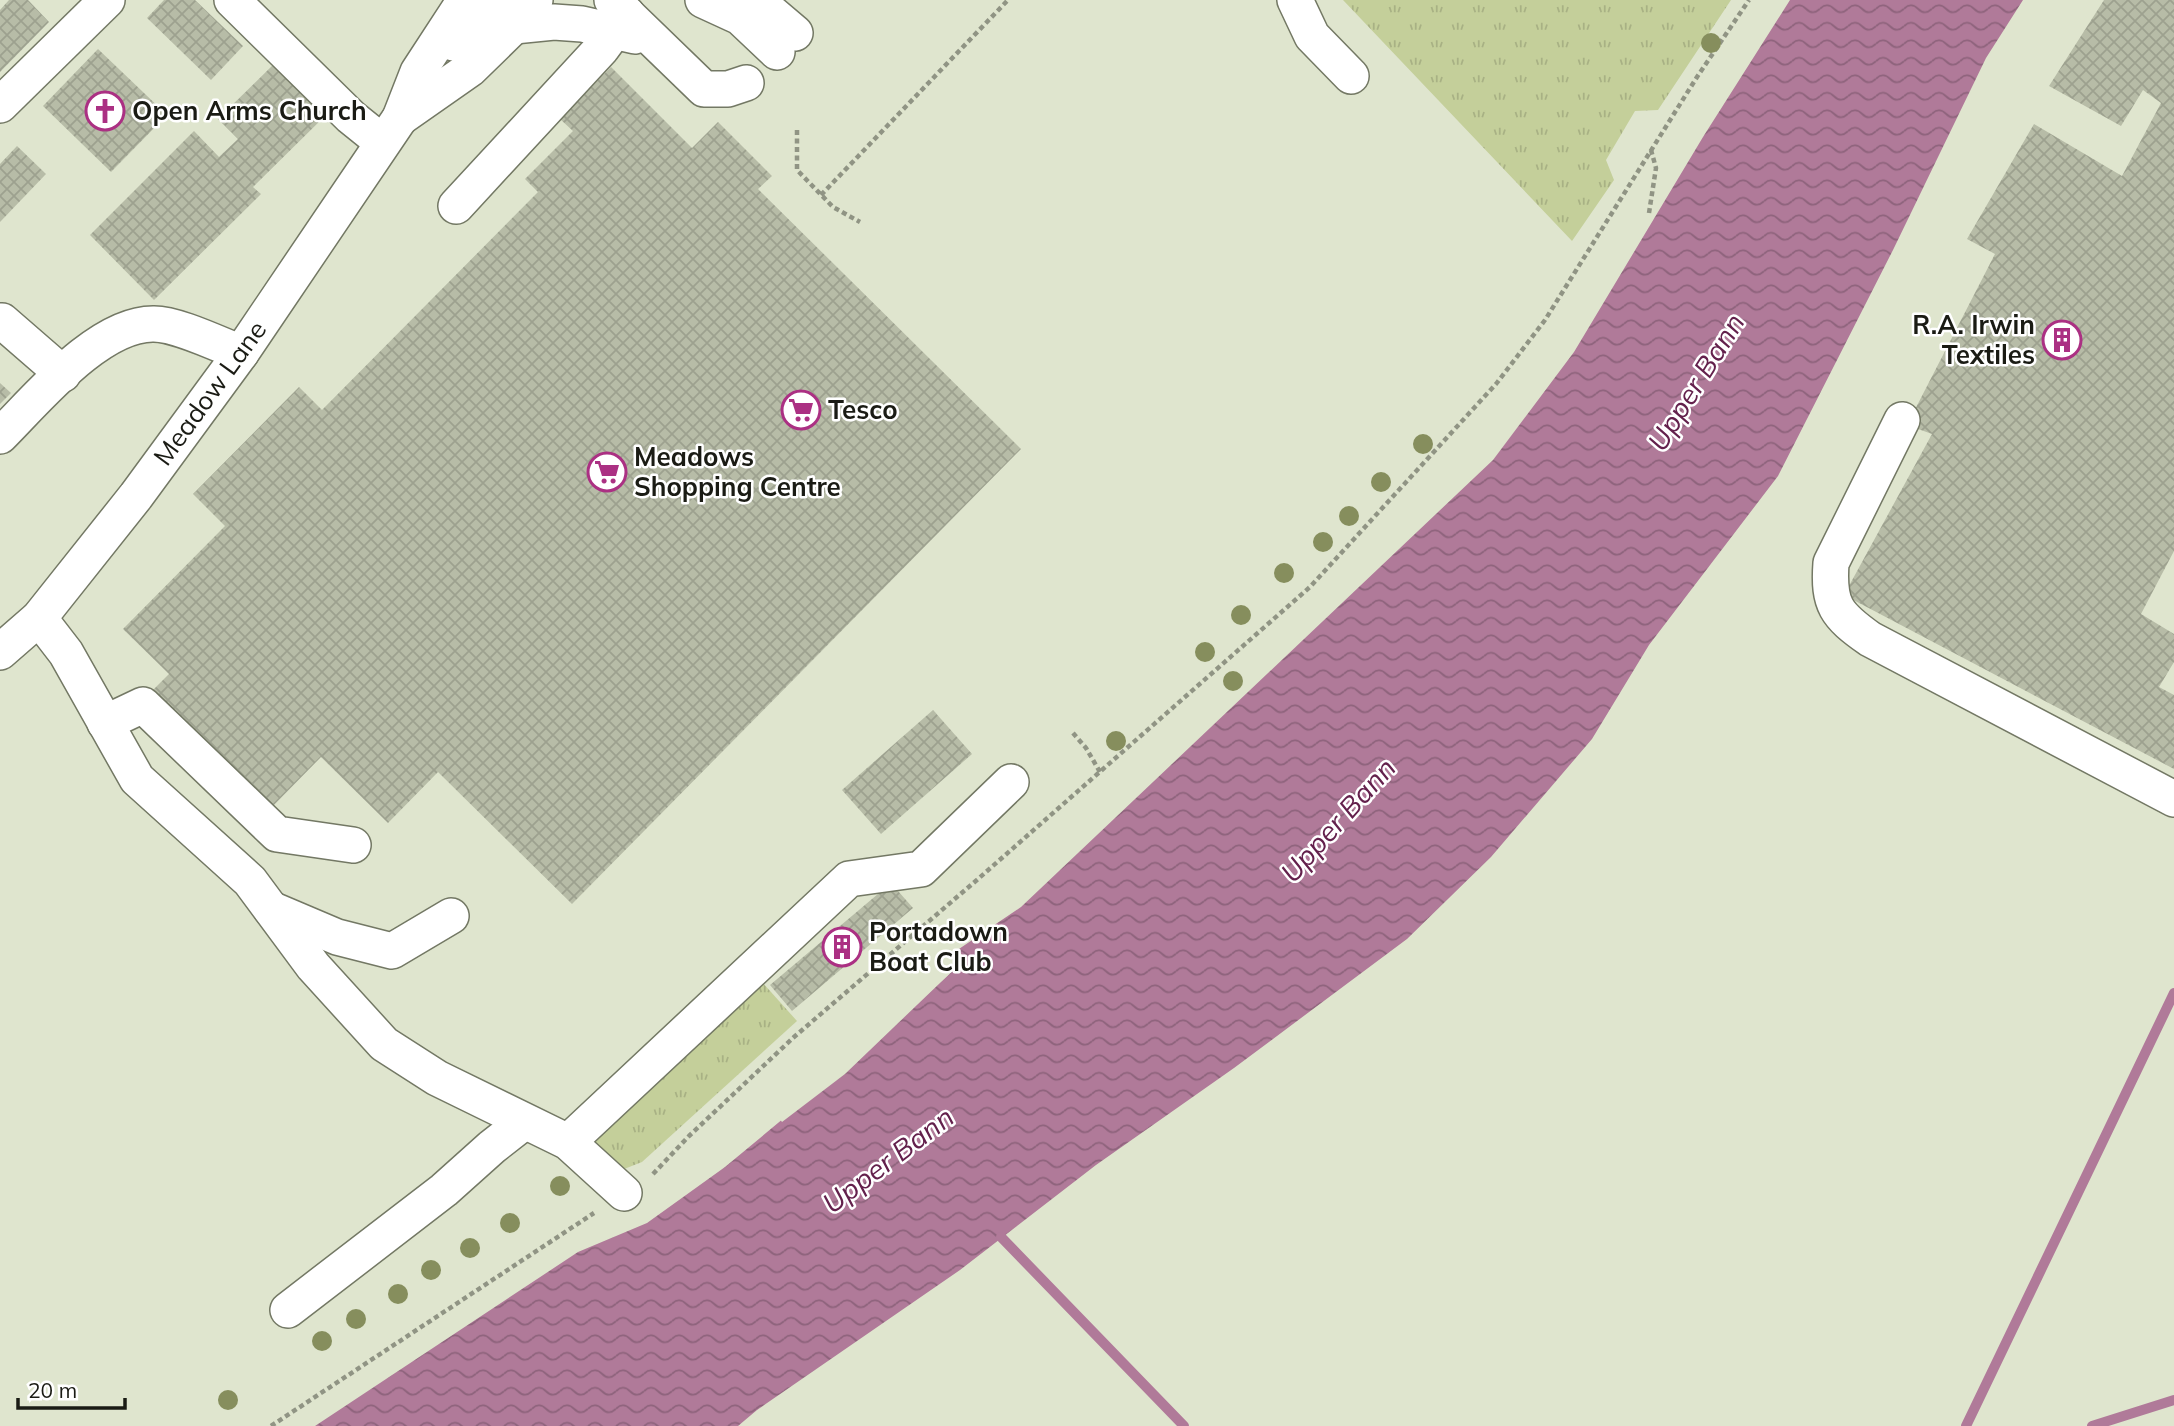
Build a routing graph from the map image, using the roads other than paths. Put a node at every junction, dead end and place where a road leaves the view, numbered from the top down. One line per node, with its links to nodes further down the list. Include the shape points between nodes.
1 (107, 0): 12 (street)
2 (232, 0): 13 (street, via 351,117)
3 (466, 0): 9 (street, Meadow Lane)
4 (703, 0): 5 (street, via 786,43)
5 (756, 0)
6 (1295, 0): 10 (street, via 1312,36)
7 (515, 9): 8 (street, via 554,22 582,24); 9 (street, via 465,34); 13 (street, Meadow Lane, via 470,69)
8 (617, 15): 11 (street, via 652,40 704,89 729,89); 14 (street, via 602,48)
9 (418, 72): 13 (street, Meadow Lane)
10 (1352, 76)
11 (746, 83)
12 (0, 105)
13 (391, 130): 16 (street, Meadow Lane)
14 (456, 206)
15 (0, 323): 17 (street)
16 (241, 353): 17 (street, via 153,324 124,328 89,349); 20 (street, Meadow Lane)
17 (63, 374): 19 (street)
18 (1902, 420): 24 (street, via 1831,563 1833,603 1845,622)
19 (0, 436)
20 (39, 618): 21 (street, Meadow Lane); 22 (street, via 66,653)
21 (0, 652)
22 (105, 723): 25 (street, via 143,705 277,834); 26 (street, via 137,779 250,881)
23 (1011, 782): 29 (street, via 921,869 849,879)
24 (2174, 799)
25 (353, 845)
26 (271, 909): 27 (street, via 337,937 392,951); 28 (street, via 313,966 384,1044 436,1078)
27 (451, 916)
28 (524, 1122): 29 (street); 31 (street)
29 (568, 1142): 30 (street)
30 (624, 1193)
31 (288, 1310)

